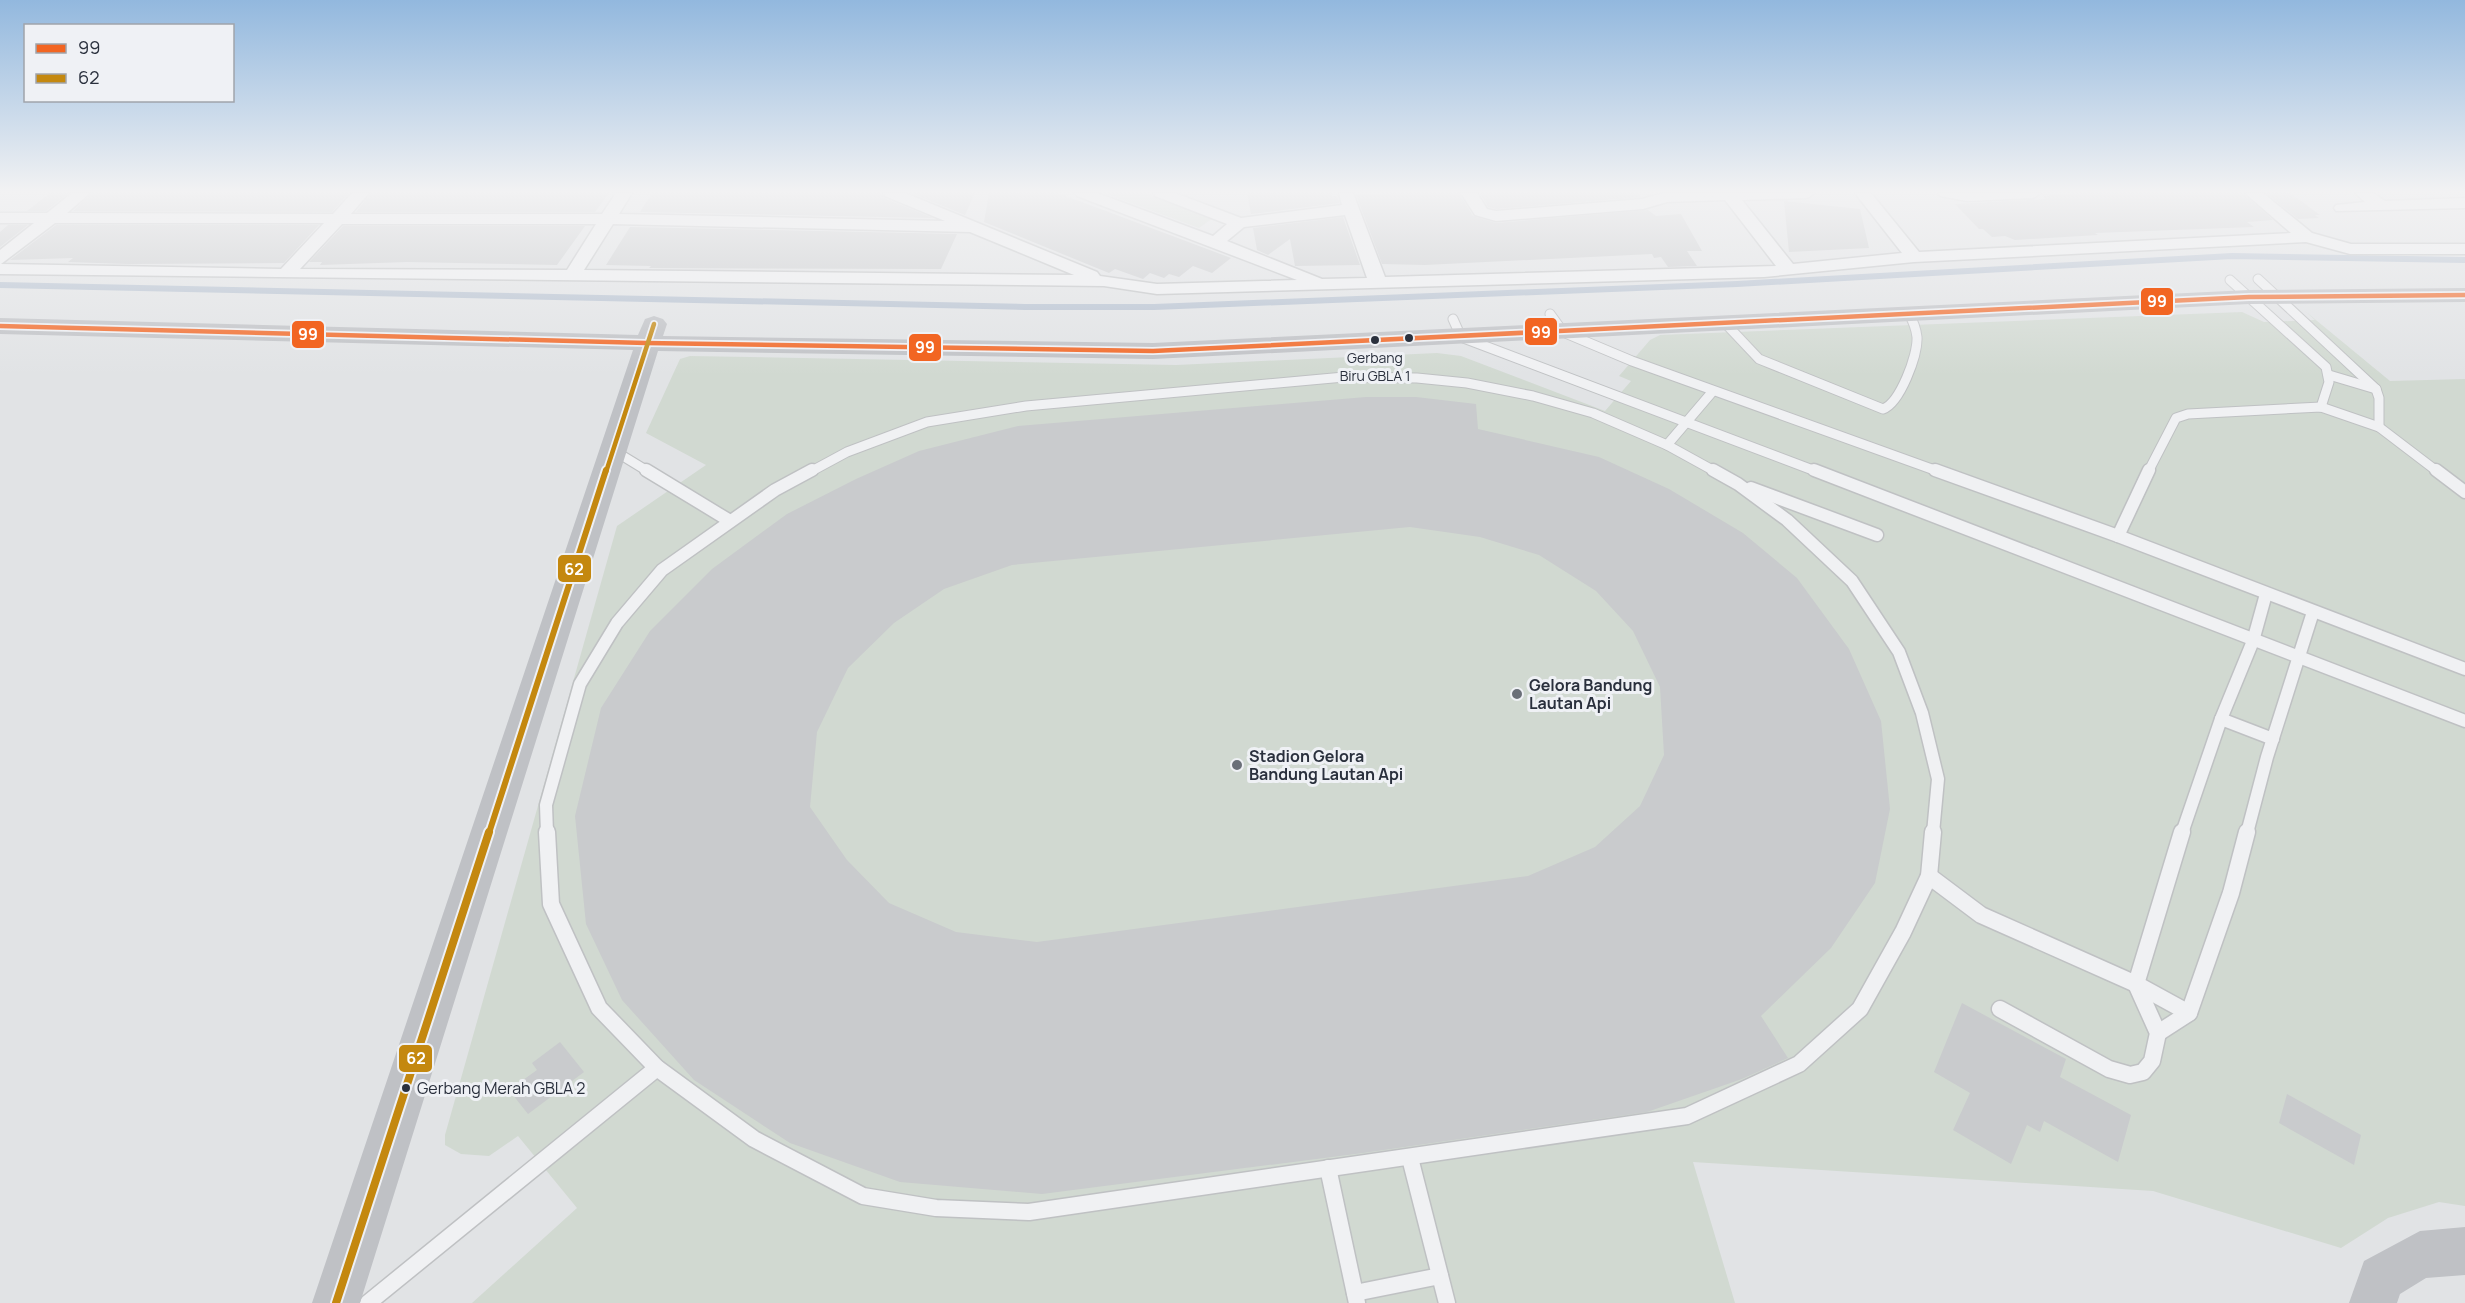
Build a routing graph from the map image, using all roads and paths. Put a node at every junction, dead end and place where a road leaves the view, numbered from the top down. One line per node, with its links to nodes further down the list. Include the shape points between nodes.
1 (304, 254): 12 (street)
2 (584, 254): 13 (street)
3 (1038, 254): 15 (street)
4 (1244, 254): 17 (street)
5 (1367, 254): 16 (street)
6 (1776, 254): 11 (street)
7 (1911, 254): 9 (street)
8 (1977, 254): 9 (street)
9 (1914, 257): 11 (street)
10 (0, 270): 12 (street)
11 (1789, 270): 16 (street)
12 (286, 274): 13 (street)
13 (572, 275): 15 (street)
14 (2465, 280): 18 (street)
15 (1104, 281): 17 (street, via 1158,289)
16 (1378, 283): 17 (street)
17 (1324, 284)
18 (2254, 288): 20 (street); 22 (street); 23 (street, via 2230,280); 28 (lane)
19 (2465, 295): 20 (street)
20 (2277, 296): 29 (lane)
21 (0, 308): 27 (street)
22 (1909, 314): 24 (street); 24 (lane, via 1916,324 1918,343 1905,383 1889,407 1883,409 1759,359)
23 (1556, 323): 24 (street); 26 (street); 30 (lane)
24 (1726, 324)
25 (0, 326): 27 (street)
26 (1457, 328): 27 (street, via 1153,351); 32 (lane)
27 (650, 334): 35 (street)
28 (2329, 375): 29 (lane); 31 (lane)
29 (2376, 389): 33 (lane)
30 (1713, 391): 32 (lane); 40 (lane)
31 (2320, 407): 33 (lane); 40 (lane, via 2188,414 2176,418)
32 (1687, 421): 34 (lane); 43 (lane)
33 (2379, 428): 37 (lane)
34 (1667, 445): 36 (lane); 38 (lane, via 1593,413 1533,396 1457,382 1344,377 1026,406 927,422 846,452 775,490)
35 (612, 450): 38 (lane); 60 (street)
36 (1738, 484): 39 (lane); 49 (lane, via 1787,520 1852,581 1899,652 1922,713 1938,779)
37 (2465, 492)
38 (730, 521): 54 (lane, via 662,570 617,623 580,684 546,805 551,904 599,1008)
39 (1877, 535)
40 (2118, 536): 41 (lane)
41 (2266, 594): 42 (lane); 43 (lane)
42 (2313, 612): 44 (lane); 45 (lane)
43 (2253, 640): 44 (lane); 46 (lane)
44 (2298, 658): 47 (lane); 48 (lane)
45 (2465, 669)
46 (2221, 719): 48 (lane); 50 (lane, via 2171,865)
47 (2465, 721)
48 (2273, 739): 52 (lane, via 2231,892)
49 (1929, 876): 50 (lane, via 1981,915); 55 (lane, via 1860,1010 1799,1064 1687,1116)
50 (2136, 984): 52 (lane); 53 (lane)
51 (2000, 1009): 53 (lane, via 2109,1069 2130,1075 2143,1072 2152,1060)
52 (2189, 1013): 53 (lane)
53 (2158, 1033)
54 (657, 1068): 56 (lane, via 754,1139 864,1197 936,1208 1029,1212); 61 (lane)
55 (1410, 1158): 56 (lane); 58 (lane)
56 (1328, 1168): 59 (lane)
57 (2465, 1251): 63 (street, via 2420,1255 2381,1278)
58 (1440, 1276): 59 (lane); 62 (lane)
59 (1356, 1298)
60 (336, 1303)
61 (368, 1303)
62 (1447, 1303)
63 (2373, 1303)

